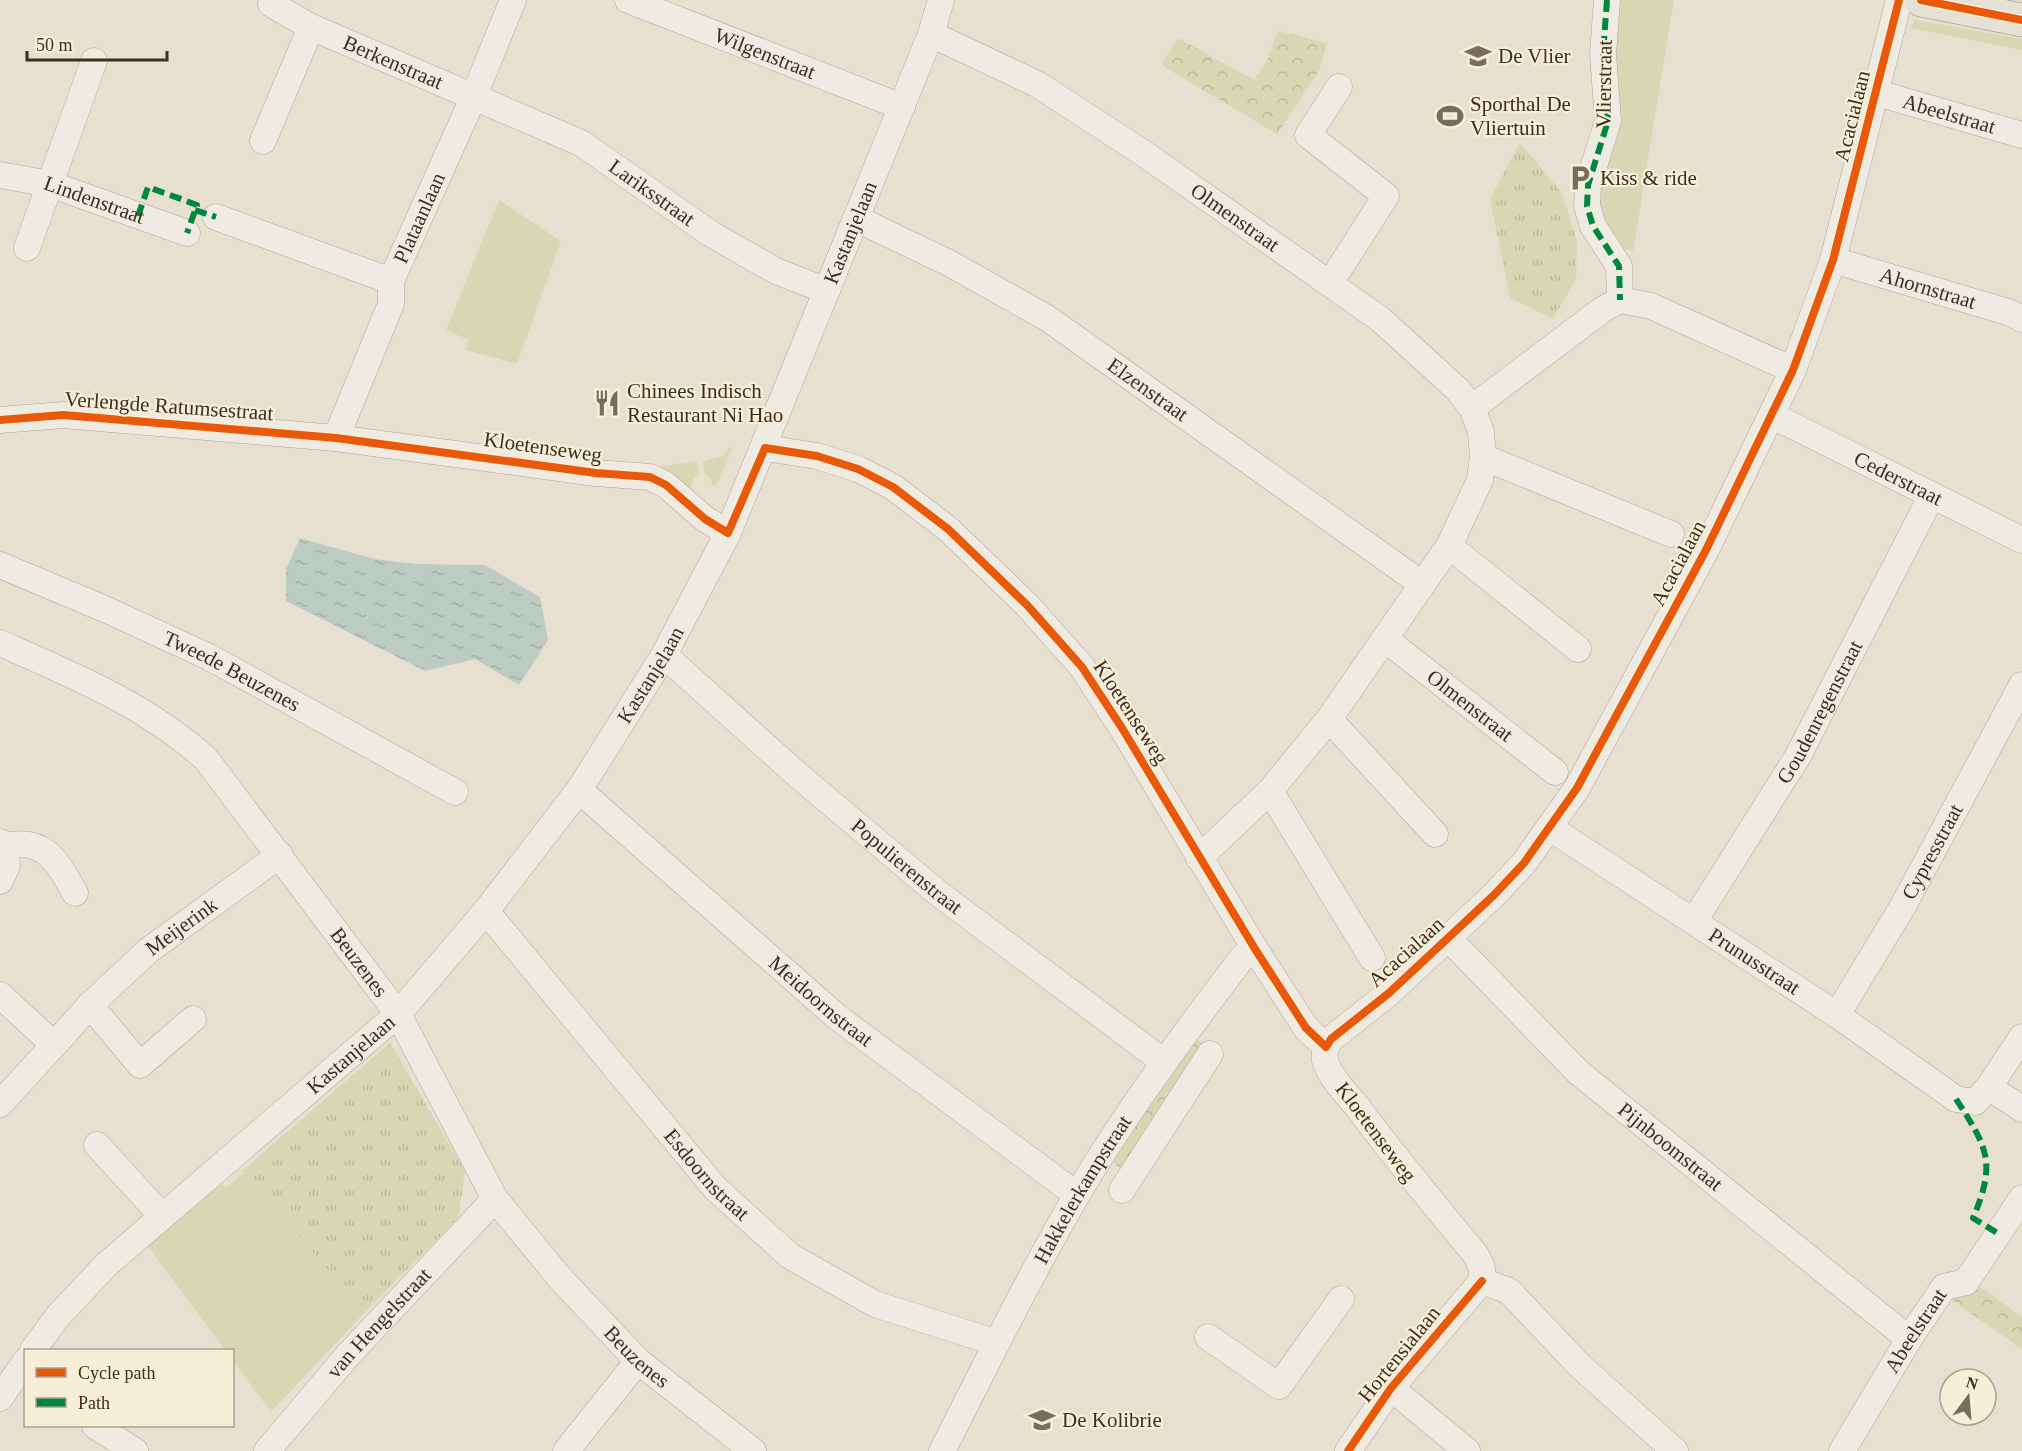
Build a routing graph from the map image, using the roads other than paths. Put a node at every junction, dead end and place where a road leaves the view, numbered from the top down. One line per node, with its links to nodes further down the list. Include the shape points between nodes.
1 (513, 0): 14 (street, Plataanlaan)
2 (628, 0): 15 (street, Wilgenstraat)
3 (941, 0): 10 (street, Kastanjelaan)
4 (1607, 0): 28 (street, Vlierstraat, via 1603,54 1608,121 1588,185 1587,206 1593,226 1619,266)
5 (1899, 0): 13 (street, Acacialaan)
6 (1921, 0): 8 (main road)
7 (269, 1): 9 (street, Berkenstraat)
8 (2022, 20)
9 (312, 27): 14 (street, Berkenstraat); 17 (street)
10 (931, 34): 15 (street, Kastanjelaan); 26 (street, Olmenstraat, via 1037,84)
11 (94, 61): 19 (street)
12 (1339, 87): 26 (street, via 1308,135 1386,196)
13 (1877, 93): 16 (street, Abeelstraat); 24 (street, Acacialaan)
14 (474, 96): 25 (street, Plataanlaan); 27 (street, Lariksstraat, via 581,143 711,234 776,271)
15 (902, 106): 21 (street, Kastanjelaan)
16 (2022, 135)
17 (263, 141)
18 (0, 175): 19 (street, Lindenstraat)
19 (50, 184): 22 (street, Lindenstraat); 23 (street)
20 (216, 218): 25 (street)
21 (857, 219): 27 (street, Kastanjelaan); 43 (street, Elzenstraat, via 949,263 1047,318)
22 (187, 233)
23 (27, 248)
24 (1833, 260): 29 (street, Ahornstraat); 30 (street, Acacialaan)
25 (391, 281): 34 (street, Plataanlaan, via 391,304)
26 (1330, 284): 31 (street, Olmenstraat, via 1380,319 1457,389)
27 (827, 291): 35 (street, Kastanjelaan)
28 (1620, 300): 30 (street, via 1651,306); 31 (street)
29 (2022, 319)
30 (1793, 370): 32 (street, Acacialaan)
31 (1472, 408): 36 (street, Olmenstraat, via 1481,432)
32 (1773, 416): 37 (street, Cederstraat); 54 (street, Acacialaan, via 1661,635 1577,788)
33 (0, 420): 34 (street, Verlengde Ratumsestraat, via 63,415)
34 (336, 438): 38 (street, Kloetenseweg, via 650,477)
35 (765, 448): 38 (street, Kastanjelaan); 58 (street, Kloetenseweg, via 817,456 858,469 893,487 948,529 1027,605 1082,667)
36 (1483, 457): 39 (street); 41 (street, Olmenstraat, via 1480,480)
37 (1932, 495): 40 (street, Cederstraat); 62 (street, Goudenregenstraat, via 1798,756)
38 (728, 533): 47 (street, Kastanjelaan)
39 (1671, 534)
40 (2022, 540)
41 (1449, 546): 43 (street, Olmenstraat); 46 (street)
42 (0, 565): 53 (street, Tweede Beuzenes, via 209,657)
43 (1422, 585): 44 (street, Olmenstraat)
44 (1385, 639): 49 (street, Olmenstraat); 50 (street, Olmenstraat)
45 (0, 643): 57 (street, Beuzenes, via 99,687 176,732 206,759)
46 (1578, 649)
47 (664, 656): 51 (street, Kastanjelaan); 75 (street, Populierenstraat, via 939,894)
48 (2022, 685): 69 (street, Cypresstraat, via 1903,906)
49 (1329, 719): 52 (street, Olmenstraat); 55 (street)
50 (1555, 772)
51 (579, 790): 61 (street, Kastanjelaan); 81 (street, Meidoornstraat, via 837,1017)
52 (1270, 791): 58 (street, Olmenstraat); 65 (street)
53 (455, 792)
54 (1550, 828): 62 (street, Prunusstraat); 63 (street, Acacialaan, via 1524,863)
55 (1435, 834)
56 (2, 844): 59 (street, via 7,866); 60 (street, via 23,842 52,855)
57 (280, 855): 67 (street, Meijerink, via 149,950); 68 (street, Beuzenes)
58 (1199, 858): 64 (street, Kloetenseweg)
59 (0, 881)
60 (75, 893)
61 (486, 911): 68 (street, Kastanjelaan); 89 (street, Esdoornstraat, via 715,1188 790,1256 875,1304)
62 (1694, 921): 69 (street, Prunusstraat)
63 (1449, 939): 73 (street, Acacialaan, via 1338,1032); 88 (street, Pijnboomstraat, via 1578,1072)
64 (1255, 949): 73 (street, Kloetenseweg, via 1306,1028); 75 (street, Hakkelerkampstraat, via 1242,958)
65 (1372, 958)
66 (0, 995): 72 (street)
67 (90, 1005): 70 (street, via 140,1065); 72 (street, Meijerink)
68 (398, 1014): 82 (street, Beuzenes); 84 (street, Kastanjelaan)
69 (1837, 1015): 76 (street, Prunusstraat, via 1956,1099 1975,1102)
70 (193, 1019)
71 (2022, 1037): 76 (street)
72 (54, 1046): 77 (street, Meijerink)
73 (1326, 1047): 85 (street, Kloetenseweg, via 1324,1058 1335,1078 1476,1255)
74 (1210, 1054): 80 (street, Hakkelerkampstraat)
75 (1164, 1062): 81 (street, Hakkelerkampstraat)
76 (1989, 1087): 78 (street)
77 (0, 1102)
78 (2022, 1109)
79 (97, 1145): 84 (street)
80 (1122, 1190)
81 (1077, 1195): 89 (street, Hakkelerkampstraat)
82 (495, 1198): 91 (street, Beuzenes, via 559,1277); 97 (street, van Hengelstraat, via 348,1355)
83 (2022, 1198): 88 (street, Abeelstraat, via 1966,1282 1944,1287)
84 (161, 1215): 90 (street, Kastanjelaan, via 107,1264 59,1315)
85 (1482, 1281): 93 (street, Hortensialaan); 103 (street, via 1509,1291 1580,1366)
86 (1341, 1299): 87 (street, via 1279,1386)
87 (1208, 1337)
88 (1909, 1339): 104 (street, Abeelstraat)
89 (997, 1343): 100 (street, Hakkelerkampstraat)
90 (34, 1349)
91 (638, 1361): 98 (street); 99 (street, Beuzenes)
92 (17, 1371): 94 (street)
93 (1391, 1388): 101 (street, Hortensialaan); 102 (street)
94 (0, 1398)
95 (98, 1427): 96 (street)
96 (135, 1451)
97 (267, 1451)
98 (566, 1451)
99 (753, 1451)
100 (942, 1451)
101 (1348, 1451)
102 (1467, 1451)
103 (1676, 1451)
104 (1842, 1451)

